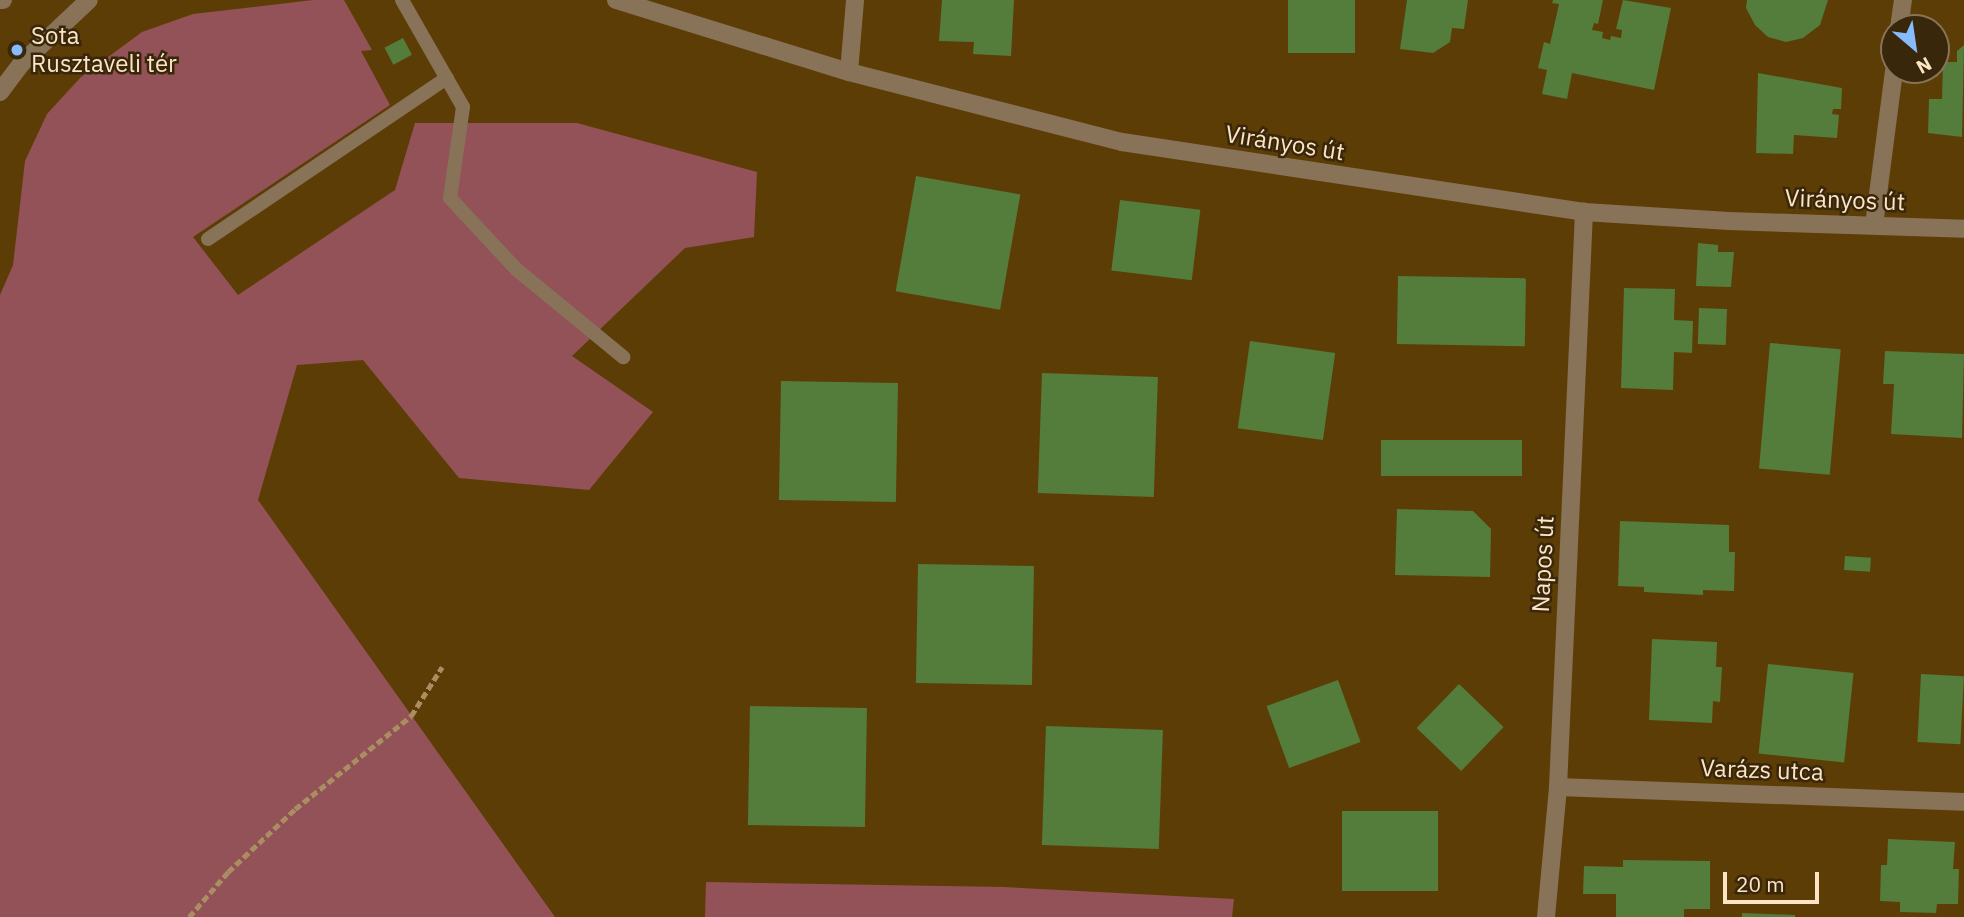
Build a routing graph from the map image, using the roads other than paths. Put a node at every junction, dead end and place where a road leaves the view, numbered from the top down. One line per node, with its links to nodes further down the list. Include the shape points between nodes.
1 (89, 0): 8 (street, via 30,55)
2 (402, 0): 6 (lane)
3 (616, 0): 5 (street, Virányos út)
4 (855, 0): 5 (street)
5 (849, 72): 9 (street, Virányos út, via 1122,142)
6 (447, 78): 12 (lane); 13 (lane, via 463,107 450,198 516,269)
7 (1892, 84): 10 (street)
8 (0, 92)
9 (1584, 212): 10 (street, Virányos út); 14 (street, Napos út)
10 (1874, 225): 11 (street, Virányos út)
11 (1964, 229)
12 (208, 239)
13 (623, 357)
14 (1558, 787): 15 (street, Varázs utca); 16 (street, Napos út)
15 (1964, 802)
16 (1546, 917)

